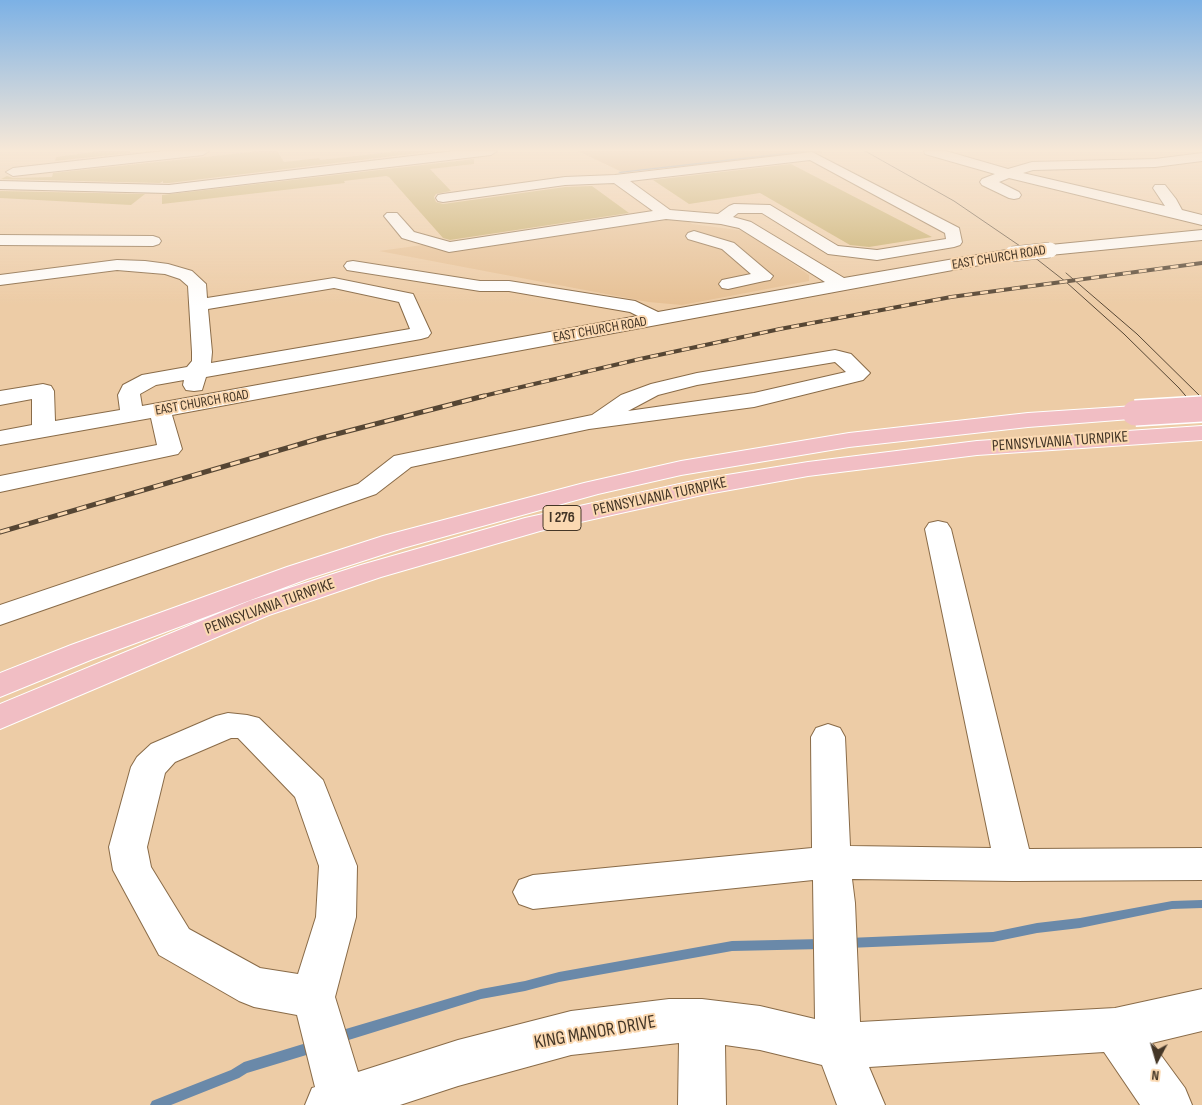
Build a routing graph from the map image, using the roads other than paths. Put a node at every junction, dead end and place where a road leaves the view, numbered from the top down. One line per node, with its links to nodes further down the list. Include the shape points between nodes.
1 (649, 203): 7 (street)
2 (900, 203): 9 (street, via 953,231 954,242 877,255 834,250 764,208 734,209)
3 (1137, 203): 5 (street)
4 (1170, 203): 5 (street)
5 (1174, 211): 6 (street); 10 (street)
6 (1202, 212)
7 (666, 214): 8 (street, via 449,246 408,235); 9 (street)
8 (392, 216)
9 (721, 219): 15 (street, via 745,225)
10 (1202, 220)
11 (1202, 235): 20 (street, EAST CHURCH ROAD, bridge, via 1012,254)
12 (694, 236): 16 (street, via 728,246)
13 (0, 240): 14 (street)
14 (153, 241)
15 (788, 251): 16 (street); 20 (street)
16 (744, 259): 19 (street, via 764,276)
17 (353, 266): 22 (street, via 480,286 509,286 635,307)
18 (0, 280): 21 (street, via 87,268 145,266 186,275 197,284)
19 (728, 284)
20 (841, 284): 22 (street, EAST CHURCH ROAD)
21 (198, 302): 23 (street, via 202,361); 23 (street, via 334,284 407,298 421,333)
22 (656, 320): 25 (street, EAST CHURCH ROAD)
23 (197, 371): 25 (street, via 193,383); 28 (street, via 150,380 137,386 129,395)
24 (0, 398): 30 (street, via 43,391)
25 (199, 403): 27 (street, EAST CHURCH ROAD)
26 (1202, 409): 36 (highway, PENNSYLVANIA TURNPIKE / I 276, bridge, via 1028,420 849,440 681,468 593,488 403,539 297,573 82,652)
27 (160, 410): 28 (street, EAST CHURCH ROAD); 33 (street, via 170,449)
28 (132, 415): 30 (street, EAST CHURCH ROAD)
29 (598, 421): 29 (street, via 754,400 859,373 844,358 835,356 697,379 650,390); 35 (street, via 403,461 367,489)
30 (44, 430): 32 (street, EAST CHURCH ROAD)
31 (1202, 433): 37 (highway, PENNSYLVANIA TURNPIKE / I 276, via 977,448 808,469 702,487 534,524 259,608)
32 (0, 438)
33 (0, 484)
34 (938, 529): 40 (street)
35 (0, 615)
36 (0, 686)
37 (0, 717)
38 (828, 737): 39 (street)
39 (831, 862): 40 (street); 42 (street); 47 (street)
40 (1014, 864): 41 (street)
41 (1202, 864)
42 (533, 892)
43 (314, 1002): 43 (street, via 336,917 338,866 310,790 248,727 228,725 163,753 149,767 128,847 132,870 174,942 254,987); 48 (street, via 330,1051)
44 (1202, 1010): 46 (street, KING MANOR DRIVE)
45 (702, 1022): 47 (street, KING MANOR DRIVE, via 760,1028); 48 (street, KING MANOR DRIVE, via 669,1021 571,1033 458,1063); 49 (street)
46 (1115, 1030): 47 (street, KING MANOR DRIVE); 51 (street)
47 (838, 1046): 50 (street)
48 (336, 1102)
49 (702, 1105)
50 (861, 1105)
51 (1168, 1105)

